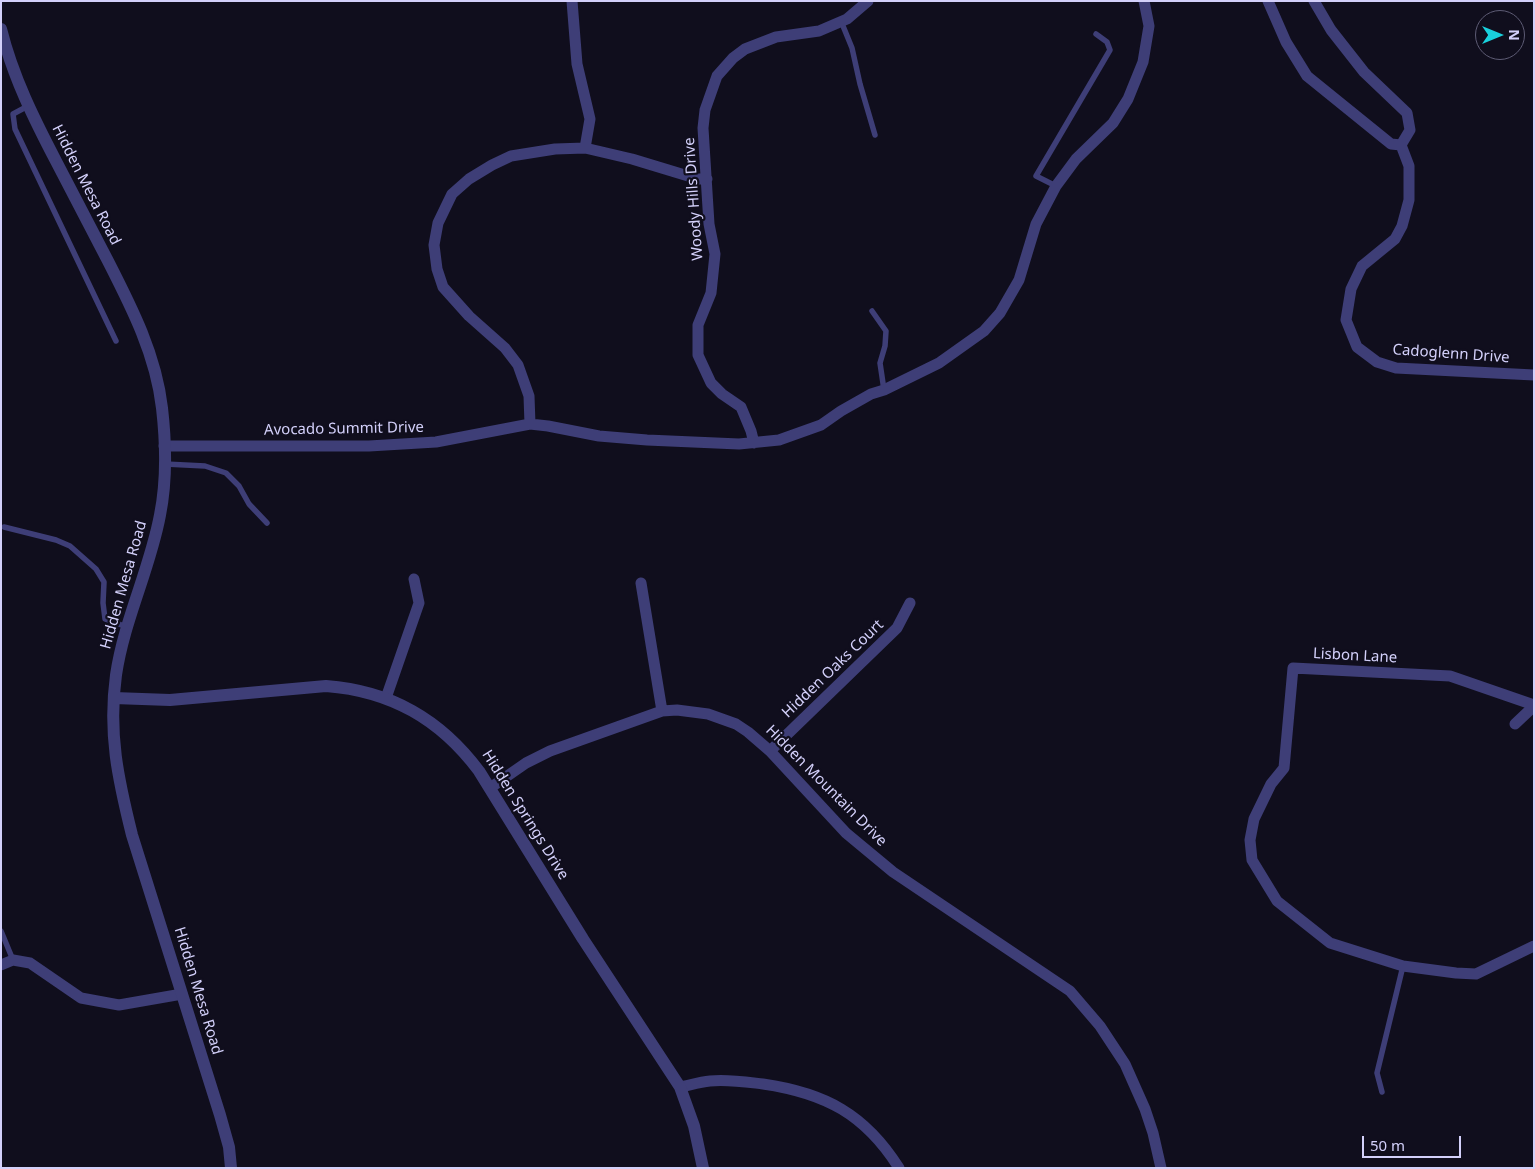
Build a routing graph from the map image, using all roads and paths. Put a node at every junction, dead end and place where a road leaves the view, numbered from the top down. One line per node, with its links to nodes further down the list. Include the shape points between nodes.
1 (572, 1): 12 (street, via 577,64 590,119)
2 (868, 1): 6 (street, Woody Hills Drive)
3 (1144, 1): 14 (street, Avocado Summit Drive, via 1149,26 1143,62 1128,99 1113,123 1076,159)
4 (1268, 1): 11 (street, via 1286,42 1307,76 1391,144)
5 (1314, 1): 11 (street, via 1331,30 1364,72 1407,113 1410,130)
6 (841, 21): 10 (lane, via 852,48); 13 (street, Woody Hills Drive, via 819,31 776,37 745,49 733,58 718,76 705,110)
7 (1, 29): 9 (street, Hidden Mesa Road)
8 (1096, 34): 14 (lane, via 1107,42 1110,50 1036,176)
9 (28, 106): 16 (lane, via 13,114 15,129); 21 (street, Hidden Mesa Road, via 140,326 159,389)
10 (875, 136)
11 (1401, 145): 17 (street, Cadoglenn Drive, via 1408,166 1408,200 1402,226 1395,239 1362,266 1351,288 1346,320 1357,347 1377,362 1396,368)
12 (585, 148): 13 (street); 19 (street, via 511,156 492,165 468,179 452,194 438,222 434,245 443,287 518,364 529,396)
13 (707, 179): 20 (street, Woody Hills Drive, via 709,224 715,254 711,293 698,325 698,355 711,383 741,407)
14 (1056, 186): 18 (street, Avocado Summit Drive, via 1036,224 1019,280 984,331 939,363)
15 (872, 311): 18 (lane, via 886,331 880,363)
16 (116, 341)
17 (1534, 375)
18 (884, 390): 20 (street, Avocado Summit Drive, via 871,394 821,425 779,440)
19 (530, 424): 20 (street, Avocado Summit Drive, via 599,436); 21 (street, Avocado Summit Drive, via 436,442 369,446)
20 (754, 443)
21 (164, 446): 22 (street, Hidden Mesa Road)
22 (165, 464): 23 (lane, via 205,466 226,473); 28 (street, Hidden Mesa Road, via 160,515)
23 (267, 523)
24 (4, 527): 28 (lane, via 70,546 96,569 104,582 105,619)
25 (414, 579): 30 (street, via 418,603)
26 (641, 583): 32 (street)
27 (910, 603): 34 (street, Hidden Oaks Court, via 897,628)
28 (127, 627): 29 (street, Hidden Mesa Road)
29 (114, 698): 30 (street, Hidden Springs Drive, via 170,700 326,686); 41 (street, Hidden Mesa Road, via 114,745 120,792)
30 (386, 698): 35 (street, Hidden Springs Drive, via 421,715 453,740 467,754)
31 (1534, 706): 33 (street, Lisbon Lane); 40 (street, Lisbon Lane, via 1450,676 1293,668 1284,768 1271,784 1254,819 1250,840 1252,860 1277,901 1330,943)
32 (662, 711): 34 (street, Hidden Mountain Drive, via 693,711 723,718 748,732); 35 (street, Hidden Mountain Drive, via 550,751)
33 (1516, 724)
34 (770, 751): 47 (street, Hidden Mountain Drive, via 846,833 893,872 1070,991 1100,1026 1125,1064 1145,1109)
35 (490, 788): 42 (street, Hidden Springs Drive)
36 (1, 931): 38 (lane)
37 (1534, 946): 40 (street, Lisbon Lane, via 1476,974)
38 (13, 960): 39 (street); 41 (street, via 30,963 81,998 119,1005)
39 (1, 965)
40 (1403, 966): 43 (lane, via 1377,1073)
41 (182, 994): 44 (street, Hidden Mesa Road, via 229,1147)
42 (680, 1088): 45 (street, Hidden Springs Drive, via 694,1126); 46 (street, via 710,1081 742,1081 811,1094 854,1117 880,1141)
43 (1382, 1092)
44 (231, 1168)
45 (703, 1168)
46 (899, 1168)
47 (1161, 1168)

